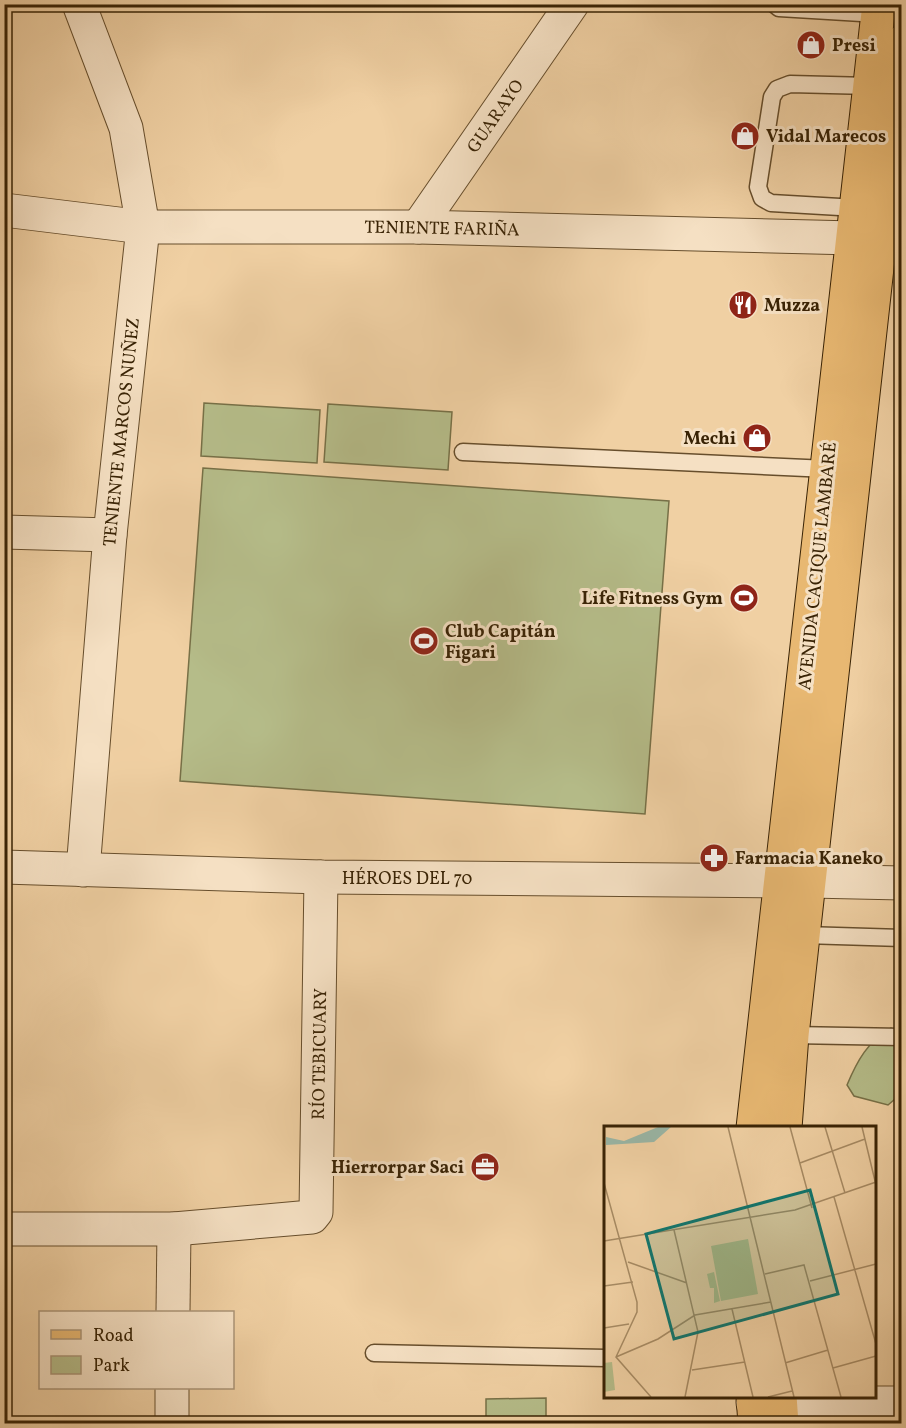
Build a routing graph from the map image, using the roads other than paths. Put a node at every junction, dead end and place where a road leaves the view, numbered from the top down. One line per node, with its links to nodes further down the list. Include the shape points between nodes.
1 (79, 4): 8 (street, TENIENTE MARCOS NUÑEZ, via 126,128)
2 (572, 4): 9 (street, GUARAYO)
3 (774, 4): 4 (lane, via 778,8)
4 (878, 9): 6 (main road, AVENIDA CACIQUE LAMBARÉ)
5 (902, 42): 10 (main road, AVENIDA CACIQUE LAMBARÉ)
6 (870, 86): 10 (main road, AVENIDA CACIQUE LAMBARÉ); 10 (lane, via 790,84 777,89 772,97 758,187 762,198 771,203)
7 (4, 210): 8 (street, TENIENTE FARIÑA)
8 (143, 226): 9 (street, TENIENTE FARIÑA); 14 (street, TENIENTE MARCOS NUÑEZ)
9 (418, 227): 10 (street, TENIENTE FARIÑA)
10 (864, 227): 12 (main road, AVENIDA CACIQUE LAMBARÉ); 18 (main road, AVENIDA CACIQUE LAMBARÉ)
11 (463, 452): 12 (lane)
12 (828, 469): 18 (main road, AVENIDA CACIQUE LAMBARÉ)
13 (4, 532): 14 (street)
14 (110, 535): 16 (street, TENIENTE MARCOS NUÑEZ)
15 (4, 867): 16 (street, HÉROES DEL 70)
16 (83, 870): 17 (street, HÉROES DEL 70)
17 (321, 877): 18 (street, HÉROES DEL 70); 27 (street, RÍO TEBICUARY, via 318,1207 312,1217)
18 (796, 880): 19 (street, HÉROES DEL 70); 20 (main road, AVENIDA CACIQUE LAMBARÉ); 24 (main road, AVENIDA CACIQUE LAMBARÉ)
19 (902, 883)
20 (804, 935): 21 (lane); 22 (main road, AVENIDA CACIQUE LAMBARÉ)
21 (902, 939)
22 (792, 1035): 23 (lane); 25 (main road, AVENIDA CACIQUE LAMBARÉ)
23 (902, 1037)
24 (753, 1126)
25 (785, 1126)
26 (4, 1229): 27 (street)
27 (174, 1229): 28 (street)
28 (173, 1311)
29 (374, 1353): 30 (lane)
30 (604, 1358)
31 (172, 1389): 34 (street)
32 (902, 1403): 33 (street)
33 (767, 1408)
34 (172, 1424)

